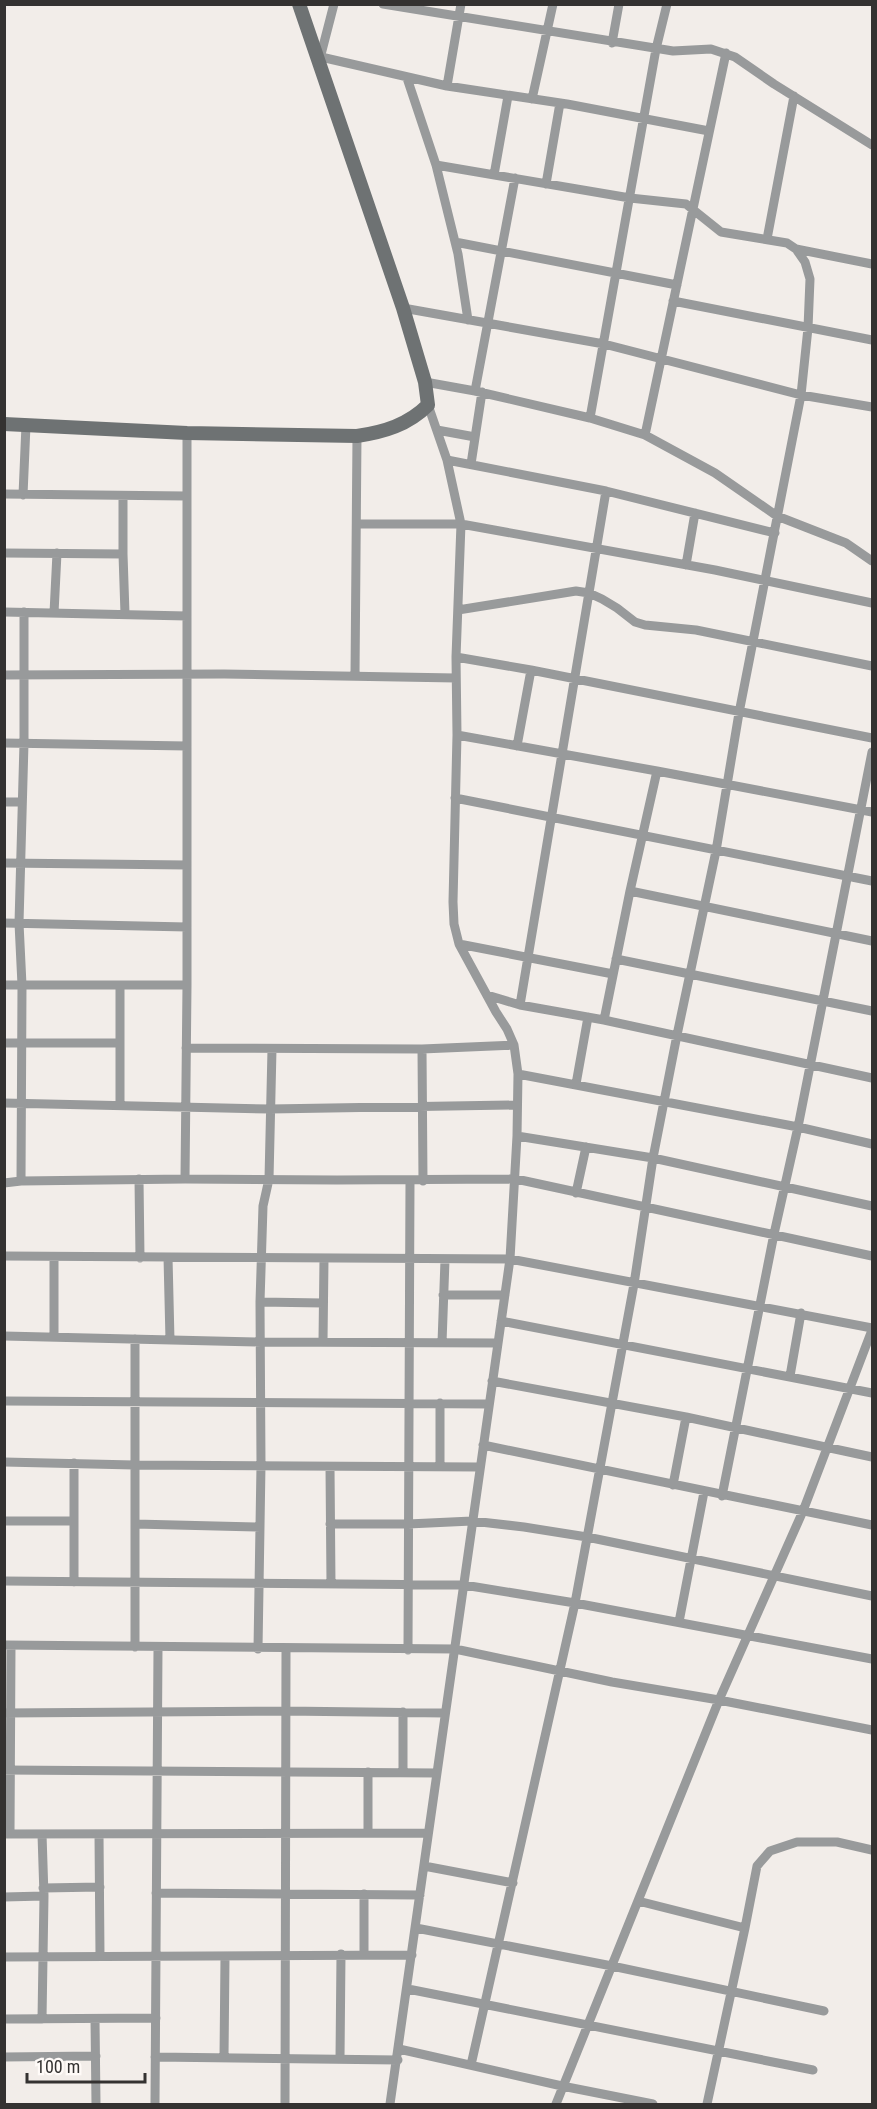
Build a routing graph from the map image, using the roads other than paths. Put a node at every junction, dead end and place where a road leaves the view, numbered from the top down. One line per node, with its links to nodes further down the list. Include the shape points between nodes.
1 (299, 4): 13 (main road)
2 (334, 4): 13 (street)
3 (383, 4): 8 (street)
4 (461, 4): 8 (street)
5 (553, 4): 9 (street)
6 (619, 4): 10 (street)
7 (667, 4): 11 (street)
8 (459, 17): 9 (street); 15 (street)
9 (547, 32): 10 (street); 18 (street)
10 (612, 43): 11 (street)
11 (656, 49): 12 (street, via 711,49); 20 (street)
12 (726, 53): 17 (street); 21 (street)
13 (320, 60): 14 (street); 37 (main road)
14 (407, 78): 15 (street); 23 (street)
15 (447, 86): 16 (street)
16 (508, 96): 18 (street); 24 (street)
17 (794, 96): 22 (street); 29 (street)
18 (532, 99): 19 (street)
19 (560, 103): 20 (street); 26 (street)
20 (643, 120): 21 (street); 27 (street)
21 (709, 131): 28 (street)
22 (873, 145)
23 (436, 165): 24 (street); 30 (street)
24 (494, 175): 25 (street)
25 (515, 178): 26 (street); 32 (street)
26 (546, 184): 27 (street)
27 (630, 198): 28 (street); 34 (street)
28 (693, 208): 29 (street, via 721,232); 35 (street)
29 (767, 239): 31 (street, via 788,243)
30 (455, 242): 32 (street); 38 (street)
31 (796, 249): 33 (street); 40 (street, via 810,279)
32 (502, 251): 34 (street); 39 (street)
33 (873, 264)
34 (617, 273): 35 (street); 42 (street)
35 (677, 285): 36 (street)
36 (673, 302): 40 (street); 43 (street)
37 (403, 308): 38 (street); 44 (main road)
38 (468, 320): 39 (street)
39 (488, 324): 42 (street); 45 (street)
40 (808, 328): 41 (street); 46 (street)
41 (873, 340)
42 (604, 344): 43 (street); 49 (street)
43 (662, 358): 46 (street); 54 (street)
44 (425, 382): 45 (street); 47 (main road)
45 (478, 391): 49 (street); 56 (street)
46 (801, 395): 48 (street); 65 (street)
47 (428, 405): 52 (street); 55 (main road, via 405,423)
48 (873, 407)
49 (590, 418): 54 (street)
50 (4, 424): 51 (main road)
51 (26, 425): 53 (main road); 61 (street)
52 (437, 430): 56 (street); 57 (street)
53 (187, 433): 55 (main road); 63 (street)
54 (645, 435): 65 (street, via 716,473)
55 (357, 436): 66 (street)
56 (475, 438): 58 (street)
57 (447, 460): 58 (street); 67 (street)
58 (471, 464): 59 (street)
59 (606, 491): 64 (street); 69 (street)
60 (4, 494): 61 (street)
61 (23, 495): 62 (street)
62 (123, 496): 63 (street); 72 (street)
63 (186, 496): 83 (street)
64 (696, 513): 68 (street); 74 (street)
65 (777, 516): 68 (street); 73 (street, via 846,543)
66 (357, 524): 67 (street); 91 (street)
67 (461, 524): 69 (street); 78 (street)
68 (775, 533): 75 (street)
69 (596, 549): 74 (street); 76 (street)
70 (4, 553): 71 (street)
71 (57, 553): 72 (street); 81 (street)
72 (123, 554): 82 (street)
73 (873, 561)
74 (686, 565): 75 (street)
75 (765, 581): 77 (street); 84 (street)
76 (589, 594): 78 (street, via 565,591); 84 (street, via 618,608 635,622); 93 (street)
77 (873, 603)
78 (458, 610): 85 (street)
79 (4, 612): 80 (street)
80 (24, 612): 81 (street); 90 (street)
81 (54, 613): 82 (street)
82 (124, 614): 83 (street)
83 (187, 616): 88 (street)
84 (753, 642): 86 (street); 94 (street)
85 (456, 657): 87 (street); 92 (street)
86 (873, 666)
87 (531, 670): 93 (street); 100 (street)
88 (186, 674): 90 (street); 91 (street); 99 (street)
89 (4, 675): 90 (street)
90 (24, 675): 98 (street)
91 (355, 676): 92 (street)
92 (456, 678): 95 (street)
93 (575, 678): 94 (street); 102 (street)
94 (739, 712): 96 (street); 104 (street)
95 (457, 735): 100 (street); 105 (street)
96 (873, 738)
97 (4, 743): 98 (street)
98 (24, 743): 99 (street); 107 (street)
99 (187, 746): 115 (street)
100 (517, 746): 102 (street)
101 (873, 752): 108 (street)
102 (562, 754): 103 (street); 110 (street)
103 (657, 771): 104 (street); 111 (street)
104 (728, 784): 108 (street); 112 (street)
105 (455, 798): 110 (street); 125 (street, via 453,902)
106 (4, 802): 107 (street)
107 (22, 802): 114 (street)
108 (861, 809): 109 (street); 116 (street)
109 (873, 812)
110 (552, 816): 111 (street); 126 (street)
111 (643, 835): 112 (street); 118 (street)
112 (716, 851): 116 (street); 119 (street)
113 (4, 863): 114 (street)
114 (20, 863): 115 (street); 121 (street)
115 (187, 865): 122 (street)
116 (848, 876): 117 (street); 123 (street)
117 (873, 881)
118 (630, 891): 119 (street); 127 (street)
119 (704, 906): 123 (street); 129 (street)
120 (4, 923): 121 (street)
121 (19, 923): 122 (street); 131 (street)
122 (187, 927): 133 (street)
123 (837, 933): 124 (street); 135 (street)
124 (873, 940)
125 (459, 944): 126 (street); 134 (street)
126 (528, 958): 128 (street); 136 (street)
127 (615, 959): 128 (street); 129 (street)
128 (613, 974): 139 (street)
129 (690, 976): 135 (street); 140 (street)
130 (4, 985): 131 (street)
131 (21, 985): 132 (street); 141 (street)
132 (120, 985): 133 (street); 143 (street)
133 (187, 985): 145 (street)
134 (487, 995): 136 (street); 144 (street)
135 (823, 1002): 137 (street); 148 (street)
136 (520, 1005): 138 (street)
137 (873, 1011)
138 (588, 1017): 139 (street); 151 (street)
139 (604, 1020): 140 (street)
140 (677, 1035): 148 (street); 152 (street)
141 (22, 1042): 142 (street); 143 (street); 154 (street)
142 (4, 1043)
143 (120, 1043): 155 (street)
144 (514, 1045): 146 (street); 149 (street)
145 (186, 1048): 147 (street); 157 (street)
146 (422, 1048): 147 (street); 158 (street)
147 (272, 1049): 159 (street)
148 (811, 1065): 150 (street); 160 (street)
149 (518, 1074): 151 (street); 156 (street)
150 (873, 1078)
151 (576, 1084): 152 (street)
152 (664, 1101): 160 (street); 164 (street)
153 (4, 1103): 154 (street)
154 (21, 1103): 155 (street); 170 (street)
155 (120, 1105): 157 (street)
156 (517, 1105): 158 (street); 161 (street)
157 (185, 1107): 159 (street); 166 (street)
158 (424, 1108): 159 (street); 171 (street)
159 (270, 1109): 167 (street)
160 (798, 1127): 162 (street); 173 (street)
161 (517, 1136): 163 (street); 168 (street)
162 (873, 1144)
163 (586, 1147): 164 (street); 174 (street)
164 (653, 1158): 173 (street); 175 (street)
165 (139, 1179): 166 (street); 170 (street); 182 (street)
166 (185, 1179): 167 (street)
167 (269, 1179): 169 (street); 183 (street, via 263,1197)
168 (516, 1179): 171 (street); 174 (street); 184 (street)
169 (410, 1180): 171 (street); 186 (street)
170 (21, 1181): 172 (street)
171 (423, 1181)
172 (4, 1183)
173 (785, 1186): 176 (street); 177 (street)
174 (576, 1193): 175 (street)
175 (646, 1206): 177 (street); 188 (street)
176 (873, 1206)
177 (774, 1234): 179 (street); 193 (street)
178 (4, 1256): 180 (street)
179 (873, 1256)
180 (54, 1257): 182 (street); 198 (street)
181 (168, 1257): 182 (street); 183 (street); 200 (street)
182 (140, 1258)
183 (262, 1258): 185 (street); 191 (street)
184 (510, 1258): 187 (street); 188 (street); 190 (street)
185 (324, 1259): 186 (street); 192 (street)
186 (408, 1259): 187 (street); 203 (street)
187 (445, 1260): 189 (street)
188 (634, 1284): 193 (street); 206 (street)
189 (443, 1295): 190 (street); 204 (street)
190 (505, 1295): 195 (street)
191 (260, 1302): 192 (street); 201 (street)
192 (323, 1303): 202 (street)
193 (760, 1305): 194 (street); 207 (street)
194 (801, 1313): 196 (street); 208 (street)
195 (501, 1322): 205 (street); 206 (street)
196 (873, 1329): 210 (street)
197 (4, 1336): 198 (street)
198 (54, 1337): 199 (street)
199 (135, 1338): 200 (street); 213 (street)
200 (170, 1340): 201 (street)
201 (261, 1342): 202 (street); 214 (street)
202 (323, 1342): 203 (street)
203 (408, 1343): 204 (street); 215 (street)
204 (442, 1343): 205 (street)
205 (498, 1343): 209 (street)
206 (622, 1344): 207 (street); 217 (street)
207 (748, 1368): 208 (street); 220 (street)
208 (790, 1376): 210 (street)
209 (492, 1381): 217 (street); 218 (street)
210 (851, 1389): 211 (street); 222 (street)
211 (873, 1393)
212 (4, 1401): 213 (street)
213 (135, 1401): 214 (street); 226 (street)
214 (261, 1403): 215 (street); 227 (street)
215 (408, 1403): 216 (street); 229 (street)
216 (440, 1403): 218 (street); 230 (street)
217 (612, 1403): 219 (street); 232 (street)
218 (489, 1404): 221 (street)
219 (686, 1417): 220 (street); 233 (street)
220 (737, 1428): 222 (street); 235 (street)
221 (483, 1445): 231 (street); 232 (street)
222 (827, 1448): 223 (street); 236 (street)
223 (873, 1456)
224 (4, 1462): 225 (street)
225 (74, 1463): 226 (street); 238 (street)
226 (134, 1465): 227 (street); 240 (street)
227 (261, 1465): 228 (street); 244 (street)
228 (330, 1467): 229 (street); 241 (street)
229 (409, 1467): 230 (street); 242 (street)
230 (440, 1467): 231 (street)
231 (479, 1467): 239 (street)
232 (598, 1469): 233 (street); 245 (street)
233 (673, 1485): 234 (street)
234 (704, 1492): 235 (street); 246 (street)
235 (722, 1496): 236 (street)
236 (803, 1511): 243 (street); 247 (street)
237 (4, 1521): 238 (street)
238 (75, 1521): 249 (street)
239 (472, 1521): 242 (street); 245 (street); 253 (street)
240 (135, 1524): 244 (street); 250 (street)
241 (330, 1524): 242 (street); 252 (street)
242 (408, 1524): 254 (street)
243 (873, 1526)
244 (260, 1527): 251 (street)
245 (587, 1537): 246 (street); 256 (street)
246 (690, 1557): 247 (street); 257 (street)
247 (776, 1575): 255 (street); 258 (street)
248 (4, 1581): 249 (street)
249 (74, 1582): 250 (street)
250 (135, 1583): 251 (street); 260 (street)
251 (259, 1584): 252 (street); 262 (street)
252 (331, 1584): 254 (street)
253 (464, 1585): 254 (street); 256 (street); 264 (street)
254 (408, 1586): 265 (street)
255 (873, 1596)
256 (575, 1603): 257 (street); 267 (street)
257 (679, 1622): 258 (street)
258 (749, 1635): 266 (street); 268 (street)
259 (8, 1646): 260 (street); 271 (street)
260 (135, 1647): 261 (street)
261 (158, 1648): 262 (street); 272 (street)
262 (258, 1649): 263 (street)
263 (286, 1649): 265 (street); 269 (street)
264 (455, 1649): 265 (street); 267 (street); 273 (street)
265 (408, 1650)
266 (873, 1659)
267 (561, 1670): 268 (street); 290 (street)
268 (719, 1700): 274 (street); 298 (street)
269 (285, 1711): 270 (street); 272 (street); 276 (street)
270 (403, 1712): 273 (street); 279 (street)
271 (7, 1713): 272 (street); 275 (street)
272 (158, 1713): 277 (street)
273 (445, 1713): 280 (street)
274 (873, 1730)
275 (7, 1770): 277 (street); 283 (street)
276 (285, 1771): 277 (street); 278 (street); 287 (street)
277 (158, 1772): 286 (street)
278 (369, 1772): 279 (street); 281 (street)
279 (403, 1773): 280 (street)
280 (437, 1773): 282 (street)
281 (368, 1833): 282 (street); 287 (street)
282 (428, 1833): 289 (street)
283 (8, 1834): 284 (street)
284 (42, 1834): 285 (street); 292 (street)
285 (99, 1834): 286 (street); 291 (street)
286 (157, 1834): 287 (street); 293 (street)
287 (284, 1834): 294 (street)
288 (873, 1850): 300 (street, via 837,1842 797,1842 770,1851 757,1866)
289 (424, 1866): 290 (street); 296 (street)
290 (513, 1883): 301 (street)
291 (100, 1887): 292 (street); 305 (street)
292 (44, 1892): 297 (street); 309 (street)
293 (156, 1893): 294 (street); 306 (street)
294 (284, 1893): 295 (street); 307 (street)
295 (364, 1894): 296 (street); 303 (street)
296 (420, 1895): 299 (street)
297 (4, 1897)
298 (638, 1901): 300 (street); 311 (street)
299 (416, 1928): 301 (street); 304 (street)
300 (745, 1928): 313 (street)
301 (499, 1944): 311 (street); 314 (street)
302 (341, 1954): 303 (street); 307 (street); 328 (street)
303 (364, 1954): 304 (street)
304 (412, 1955): 312 (street)
305 (100, 1956): 306 (street); 309 (street)
306 (157, 1956): 310 (street); 316 (street)
307 (284, 1956): 310 (street); 327 (street)
308 (4, 1957): 309 (street)
309 (43, 1957): 318 (street)
310 (225, 1957): 326 (street)
311 (612, 1966): 313 (street); 320 (street)
312 (408, 1989): 314 (street); 321 (street)
313 (732, 1991): 315 (street); 322 (street)
314 (485, 2005): 320 (street); 330 (street)
315 (824, 2010)
316 (156, 2018): 319 (street); 325 (street)
317 (4, 2019): 318 (street)
318 (42, 2019): 319 (street)
319 (95, 2019): 323 (street)
320 (587, 2024): 322 (street); 332 (street)
321 (399, 2049): 329 (street); 330 (street)
322 (719, 2052): 331 (street); 339 (street)
323 (96, 2056): 324 (street); 333 (street)
324 (4, 2057)
325 (155, 2057): 326 (street); 334 (street)
326 (224, 2058): 327 (street)
327 (285, 2058): 328 (street); 335 (street)
328 (340, 2059): 329 (street)
329 (398, 2060): 336 (street)
330 (471, 2065): 332 (street)
331 (813, 2070)
332 (562, 2086): 337 (street); 338 (street)
333 (96, 2104)
334 (155, 2104)
335 (285, 2104)
336 (390, 2104)
337 (556, 2104)
338 (653, 2104)
339 (707, 2104)

